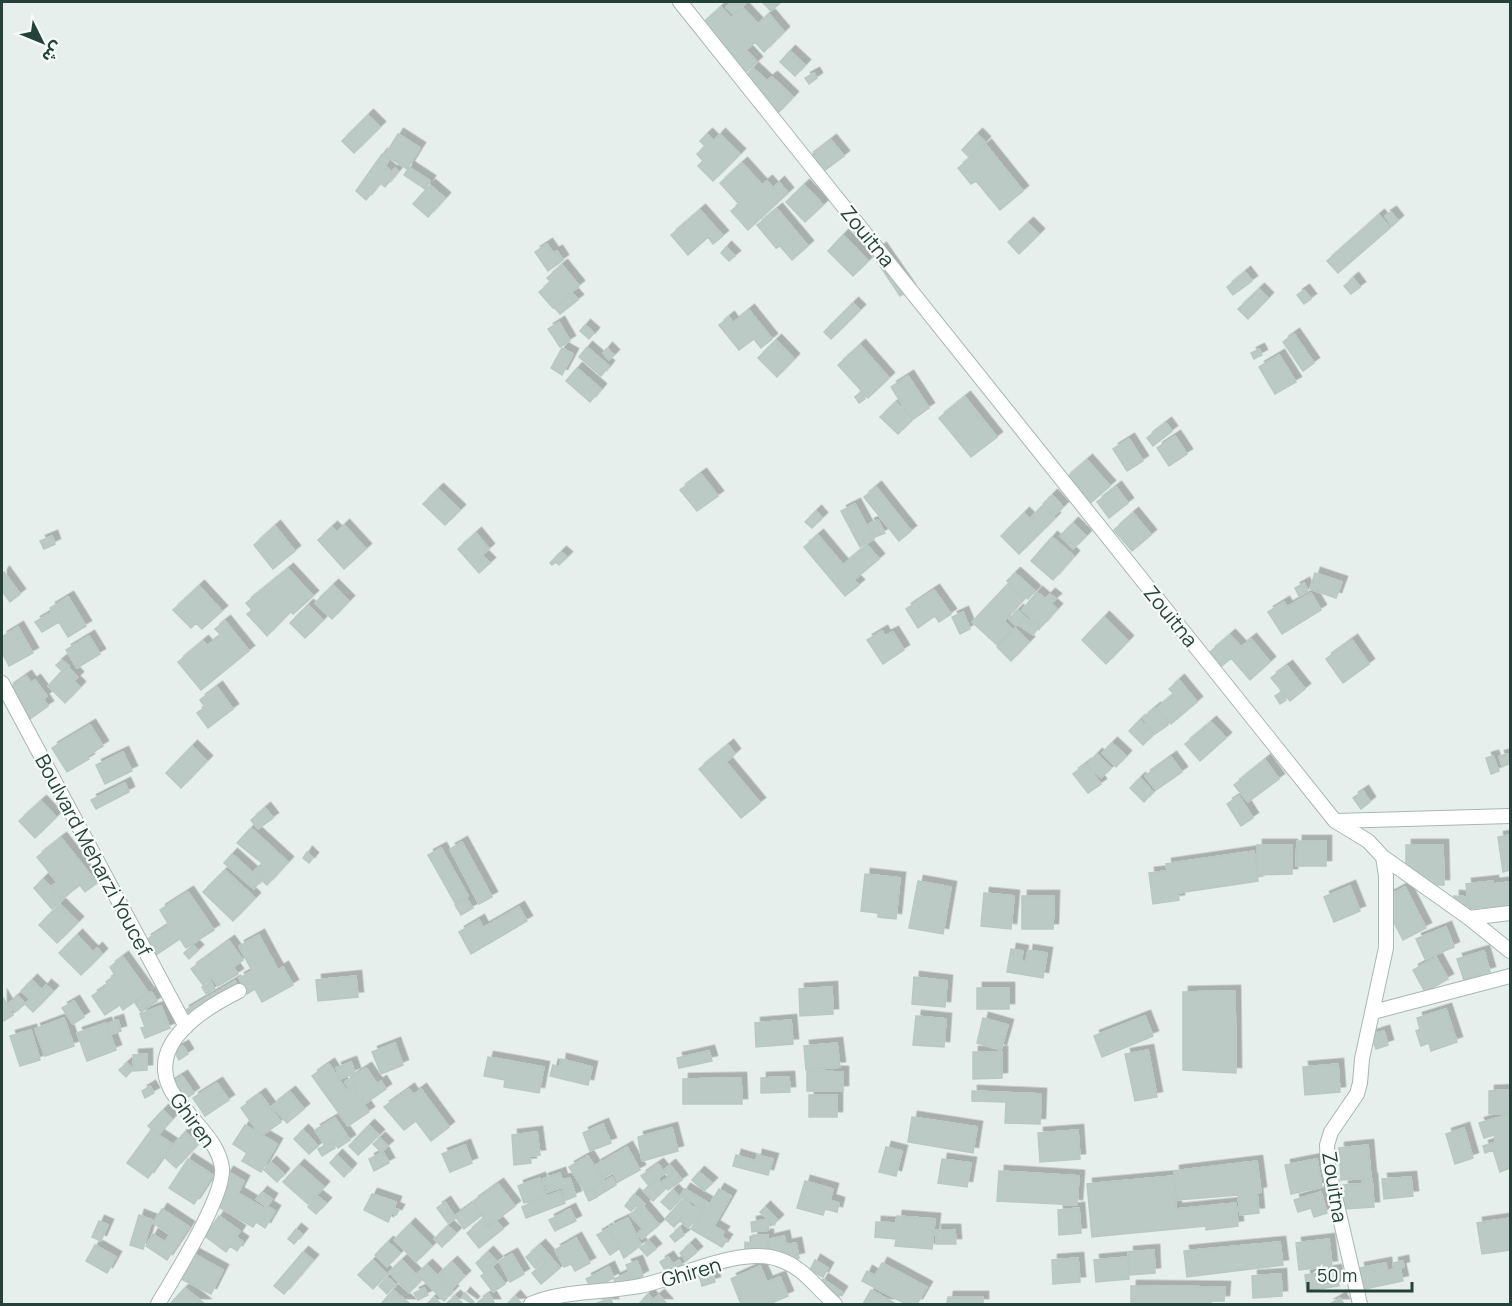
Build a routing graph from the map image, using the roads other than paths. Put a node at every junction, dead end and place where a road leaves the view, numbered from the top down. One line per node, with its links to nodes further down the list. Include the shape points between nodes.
1 (680, 2): 4 (street, Zouitna)
2 (2, 683): 12 (street, Boulvard Meharzi Youcef)
3 (1510, 816): 4 (street)
4 (1335, 821): 5 (street, Zouitna, via 1368,841)
5 (1383, 857): 7 (street); 11 (street, Zouitna, via 1386,948)
6 (1510, 913): 7 (street)
7 (1469, 918): 8 (street)
8 (1510, 951)
9 (1510, 976): 11 (street)
10 (239, 991): 12 (street, Ghiren, via 215,1003)
11 (1373, 1012): 16 (street, Zouitna, via 1357,1094 1331,1132 1328,1145 1330,1177)
12 (186, 1027): 13 (street, Ghiren, via 169,1049 165,1066 170,1088 210,1139 222,1170 199,1231)
13 (158, 1305)
14 (531, 1305): 15 (street, Ghiren, via 548,1297 642,1286 714,1262 776,1258 795,1266)
15 (835, 1305)
16 (1360, 1305)

